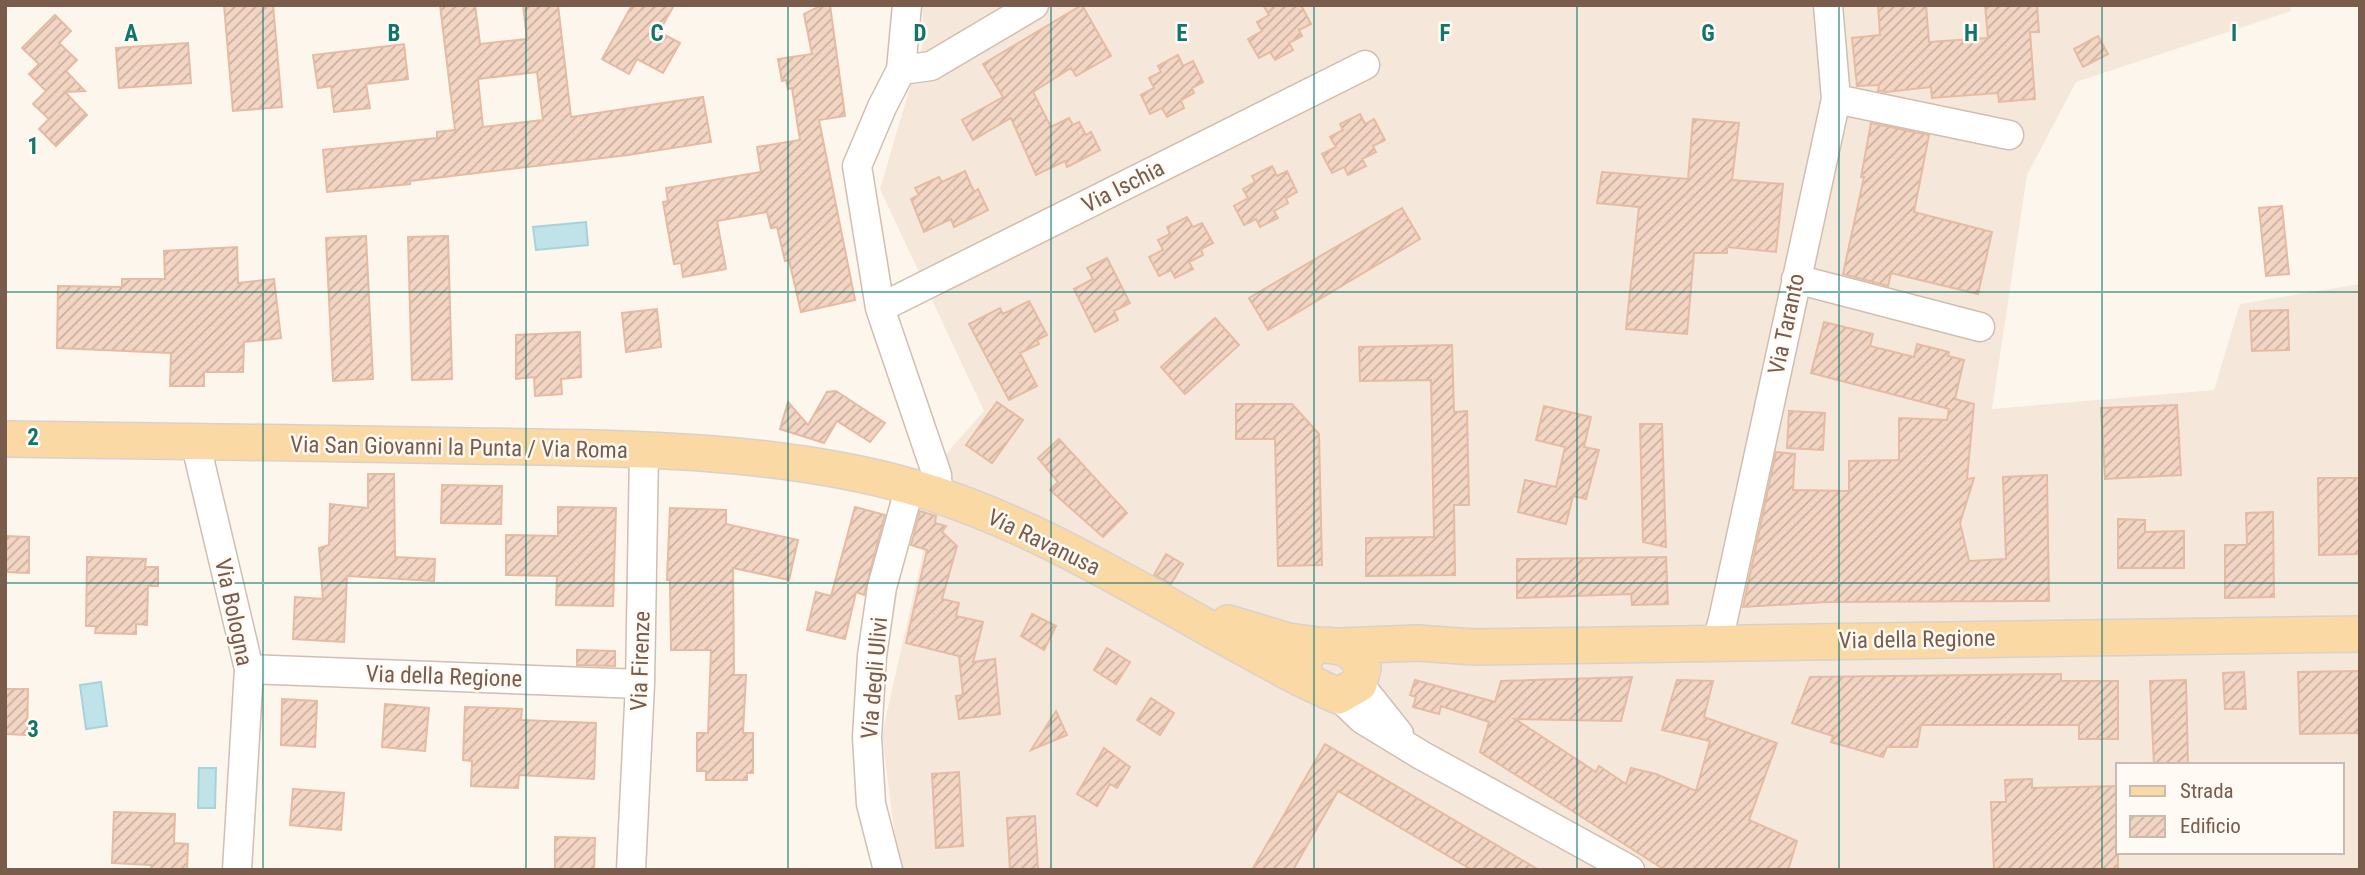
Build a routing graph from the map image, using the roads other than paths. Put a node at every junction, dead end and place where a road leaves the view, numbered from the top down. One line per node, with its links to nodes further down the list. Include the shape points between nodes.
1 (907, 5): 5 (street)
2 (1034, 5): 5 (street, via 931,66)
3 (1828, 5): 6 (street, Via Taranto)
4 (1365, 65): 9 (street, Via Ischia)
5 (901, 70): 9 (street, via 858,166)
6 (1836, 99): 7 (street); 8 (street, Via Taranto)
7 (2009, 135)
8 (1796, 279): 10 (street); 17 (street, Via Taranto)
9 (880, 308): 14 (street, via 937,475)
10 (1980, 327)
11 (5, 439): 12 (main road, Via San Giovanni la Punta / Via Roma)
12 (195, 441): 13 (main road, Via San Giovanni la Punta / Via Roma); 20 (street, Via Bologna)
13 (644, 452): 14 (main road, Via San Giovanni la Punta / Via Roma, via 786,461); 21 (street, Via Firenze)
14 (924, 491): 15 (main road, Via Ravanusa, via 993,515); 25 (street, Via degli Ulivi, via 883,587 872,656 867,737 871,804)
15 (1174, 606): 18 (main road, via 1288,641); 22 (main road, via 1226,639)
16 (2360, 634): 17 (main road, Via della Regione)
17 (1716, 641): 19 (main road, Via della Regione)
18 (1330, 646): 19 (main road, via 1417,643); 22 (main road, via 1359,660); 22 (main road, via 1305,656 1303,663)
19 (1475, 647): 22 (main road, via 1409,660)
20 (249, 669): 21 (street, Via della Regione); 23 (street, Via Bologna)
21 (640, 684): 24 (street, Via Firenze)
22 (1342, 685): 26 (street, via 1362,719)
23 (237, 870)
24 (631, 870)
25 (888, 870)
26 (1630, 870)

